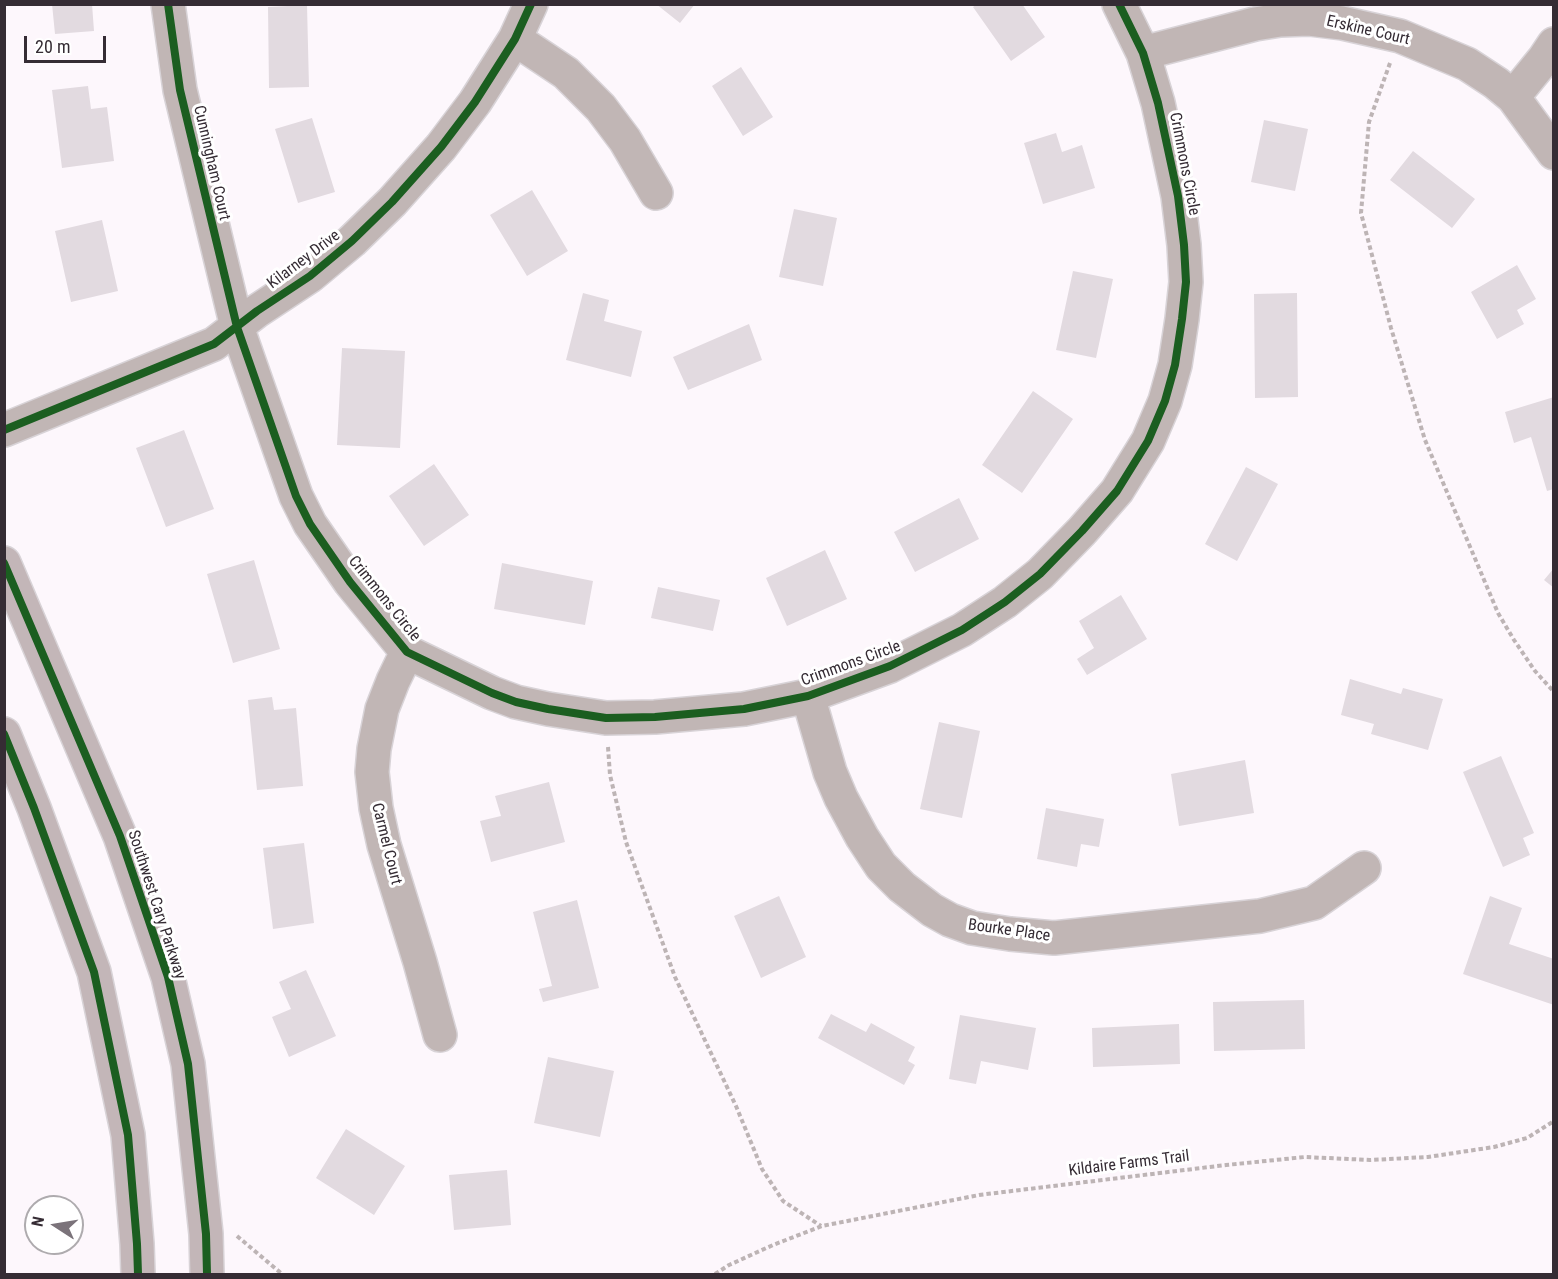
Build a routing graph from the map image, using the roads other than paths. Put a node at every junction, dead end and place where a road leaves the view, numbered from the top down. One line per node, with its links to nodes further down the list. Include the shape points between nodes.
1 (168, 4): 10 (street, Cunningham Court, via 180,90)
2 (531, 4): 4 (street, Kilarney Drive)
3 (1119, 4): 6 (street, Crimmons Circle)
4 (515, 39): 9 (street, via 566,73 601,108); 10 (street, Kilarney Drive, via 441,147 392,202 310,276)
5 (1554, 44): 7 (street)
6 (1143, 53): 7 (street, Erskine Court, via 1256,24 1309,19 1400,36 1467,64); 14 (street, Crimmons Circle, via 1178,196 1186,282 1175,365 1166,401 1148,441 1117,491 1082,531 1040,574 1005,602 907,658)
7 (1513, 97): 8 (street, Erskine Court)
8 (1554, 153)
9 (656, 193)
10 (237, 327): 11 (street, Kilarney Drive, via 214,344); 13 (street, Crimmons Circle, via 296,496 310,524 350,582)
11 (4, 430)
12 (4, 563): 19 (main road, Southwest Cary Parkway, via 120,836 168,977 188,1065)
13 (407, 652): 14 (street, Crimmons Circle, via 516,702 606,718 744,709); 17 (street, Carmel Court, via 382,709 372,772 384,845)
14 (808, 696): 16 (street, Bourke Place, via 841,798 881,866 932,910 972,928 1054,938 1260,916 1314,903)
15 (4, 734): 18 (main road, via 94,972 128,1135)
16 (1364, 868)
17 (440, 1035)
18 (138, 1275)
19 (207, 1275)

